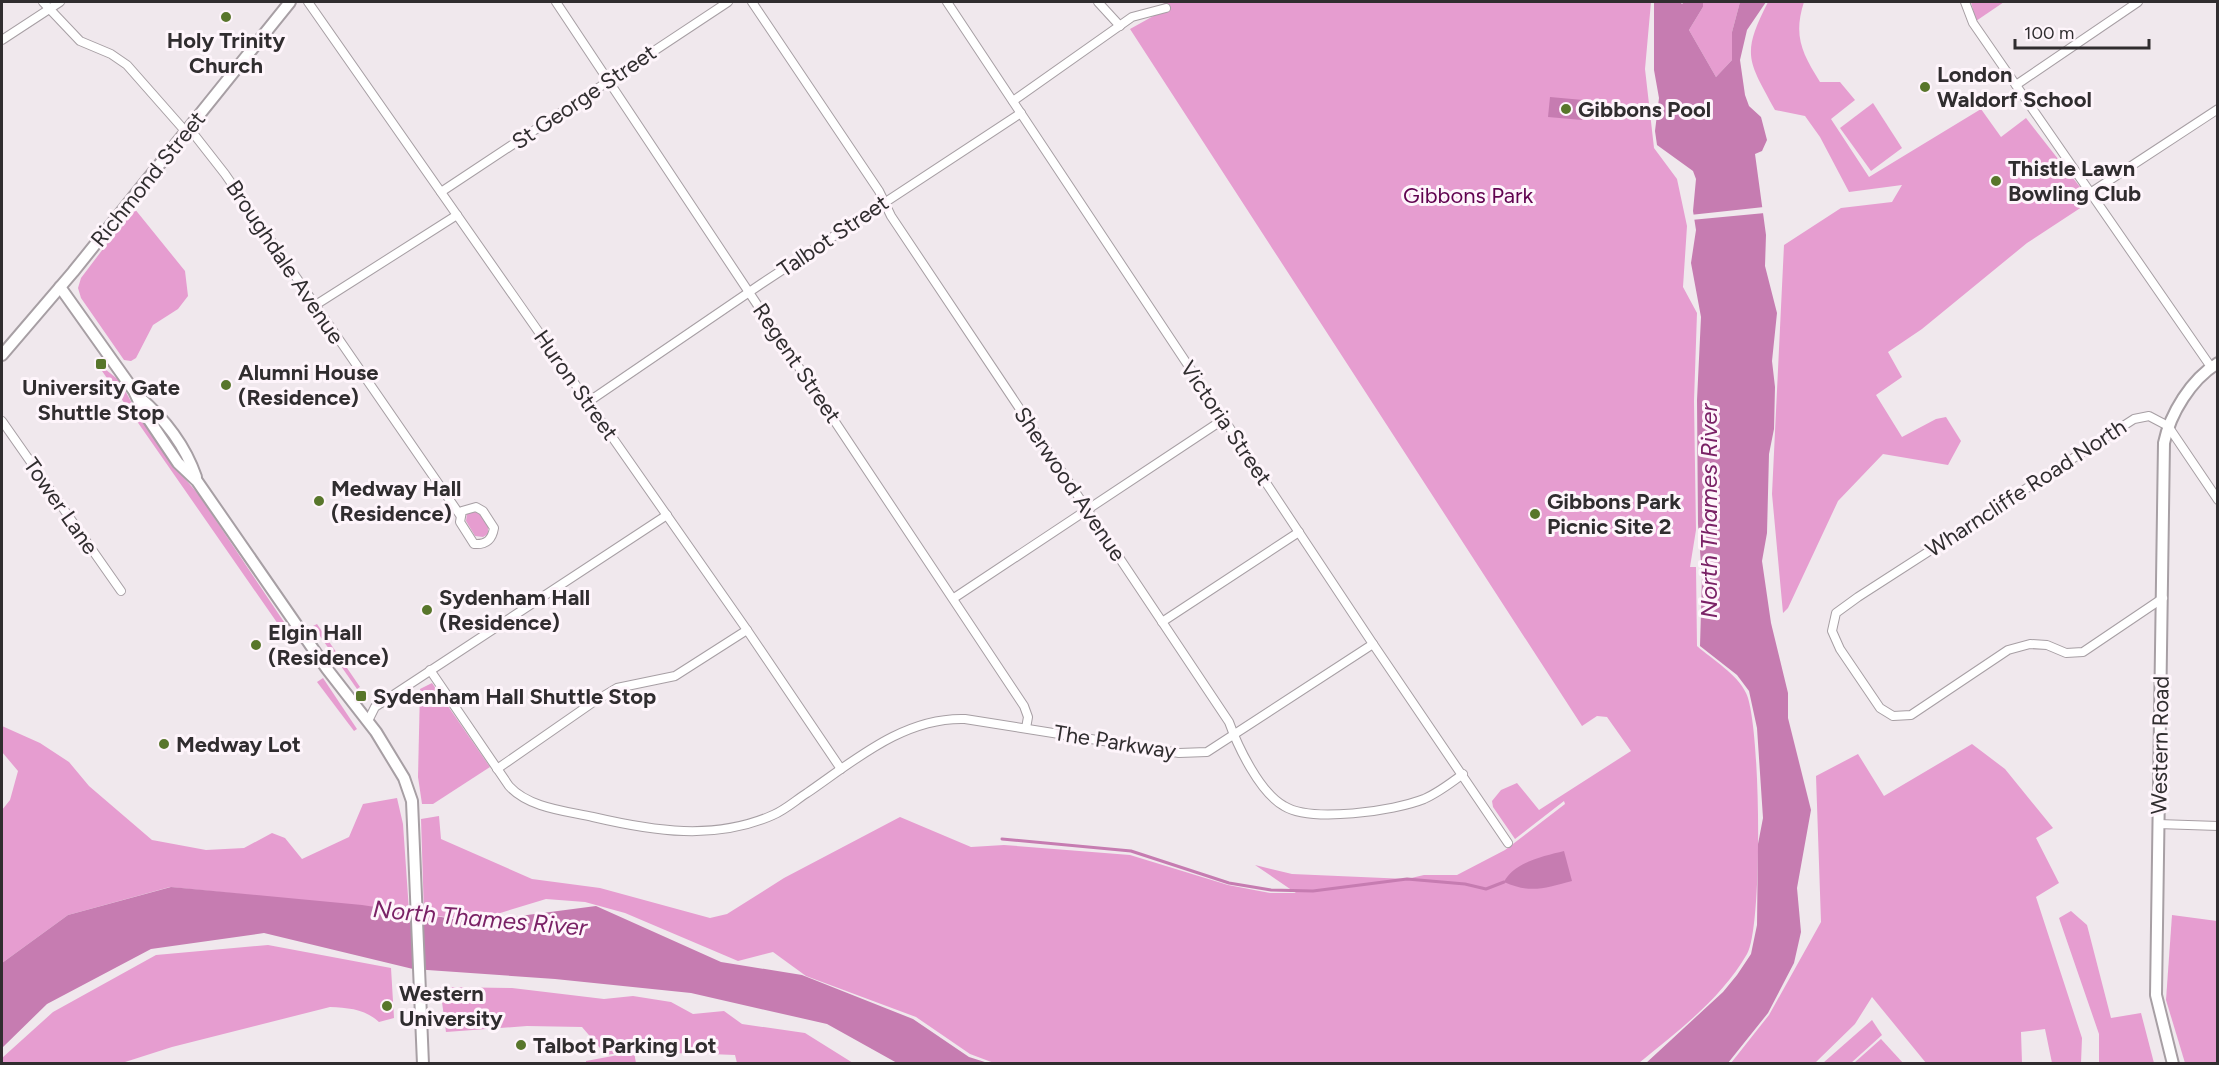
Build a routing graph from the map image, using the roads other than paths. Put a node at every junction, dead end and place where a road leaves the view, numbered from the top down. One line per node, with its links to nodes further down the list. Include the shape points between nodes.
1 (43, 2): 12 (street, Broughdale Avenue)
2 (60, 2): 12 (street)
3 (290, 2): 21 (main road, Richmond Street)
4 (308, 2): 22 (street, Huron Street)
5 (556, 2): 16 (street, Regent Street)
6 (728, 2): 16 (street, St George Street)
7 (753, 2): 24 (street, Sherwood Avenue)
8 (947, 2): 18 (street, Victoria Street)
9 (1098, 2): 14 (street)
10 (1965, 2): 17 (street, via 1973,23)
11 (2138, 2): 17 (street)
12 (48, 9): 15 (street); 21 (street, Broughdale Avenue, via 80,41 127,65)
13 (1166, 9): 14 (street, via 1140,14)
14 (1120, 26): 18 (street)
15 (2, 40)
16 (609, 80): 22 (street, St George Street); 27 (street, Regent Street)
17 (2016, 85): 23 (street)
18 (1014, 101): 20 (street, Victoria Street)
19 (2217, 109): 23 (street)
20 (1021, 113): 24 (street, Talbot Street); 32 (street, Victoria Street)
21 (188, 130): 26 (main road, Richmond Street); 28 (street, Broughdale Avenue, via 225,174)
22 (441, 192): 25 (street, Huron Street)
23 (2090, 193): 30 (street)
24 (884, 202): 27 (street, Talbot Street); 36 (street, Sherwood Avenue)
25 (457, 215): 28 (street); 31 (street, Huron Street)
26 (60, 287): 29 (main road, Richmond Street); 47 (main road, via 134,391 159,414 189,458 197,481 327,669)
27 (749, 292): 31 (street, Talbot Street); 41 (street, Regent Street)
28 (314, 306): 37 (street, Broughdale Avenue)
29 (2, 355)
30 (2214, 365): 34 (main road, via 2192,388)
31 (588, 402): 38 (street, Huron Street)
32 (1224, 419): 36 (street); 39 (street, Victoria Street)
33 (2, 421): 40 (street, Tower Lane)
34 (2168, 426): 35 (street); 42 (main road, Western Road, via 2164,443); 42 (street, Wharncliffe Road North, via 2149,416 2133,419 2099,439 1858,597 1836,613 1832,631 1880,708 1893,716 1911,715 2008,650 2030,644 2083,652)
35 (2217, 500)
36 (1087, 509): 41 (street); 43 (street, Sherwood Avenue)
37 (460, 515): 37 (street, Broughdale Avenue, via 462,529 474,544 491,538 494,528 480,509 466,508)
38 (667, 515): 44 (street, Huron Street); 46 (street)
39 (1299, 532): 43 (street); 45 (street, Victoria Street)
40 (121, 591)
41 (954, 598): 48 (street, Regent Street, via 1024,706)
42 (2163, 598): 53 (main road, Western Road)
43 (1162, 622): 49 (street, Sherwood Avenue)
44 (747, 630): 50 (street, via 675,676 617,688); 51 (street, Huron Street)
45 (1373, 644): 49 (street, The Parkway); 52 (street, Victoria Street)
46 (430, 670): 47 (street, via 375,707); 50 (street)
47 (368, 721): 56 (main road, via 404,778 412,801)
48 (1026, 728): 49 (street, The Parkway, via 1194,754 1213,750); 51 (street, The Parkway, via 965,719 923,723 898,733)
49 (1234, 736): 52 (street, Sherwood Avenue, via 1274,799 1305,814 1387,810 1424,799)
50 (497, 769): 51 (street, The Parkway, via 516,793 539,804 608,820 692,832 722,830 775,814)
51 (840, 770)
52 (1463, 774): 55 (street, Victoria Street)
53 (2158, 824): 54 (street); 57 (main road, Western Road, via 2156,995)
54 (2217, 826)
55 (1508, 843)
56 (423, 1064)
57 (2173, 1064)

